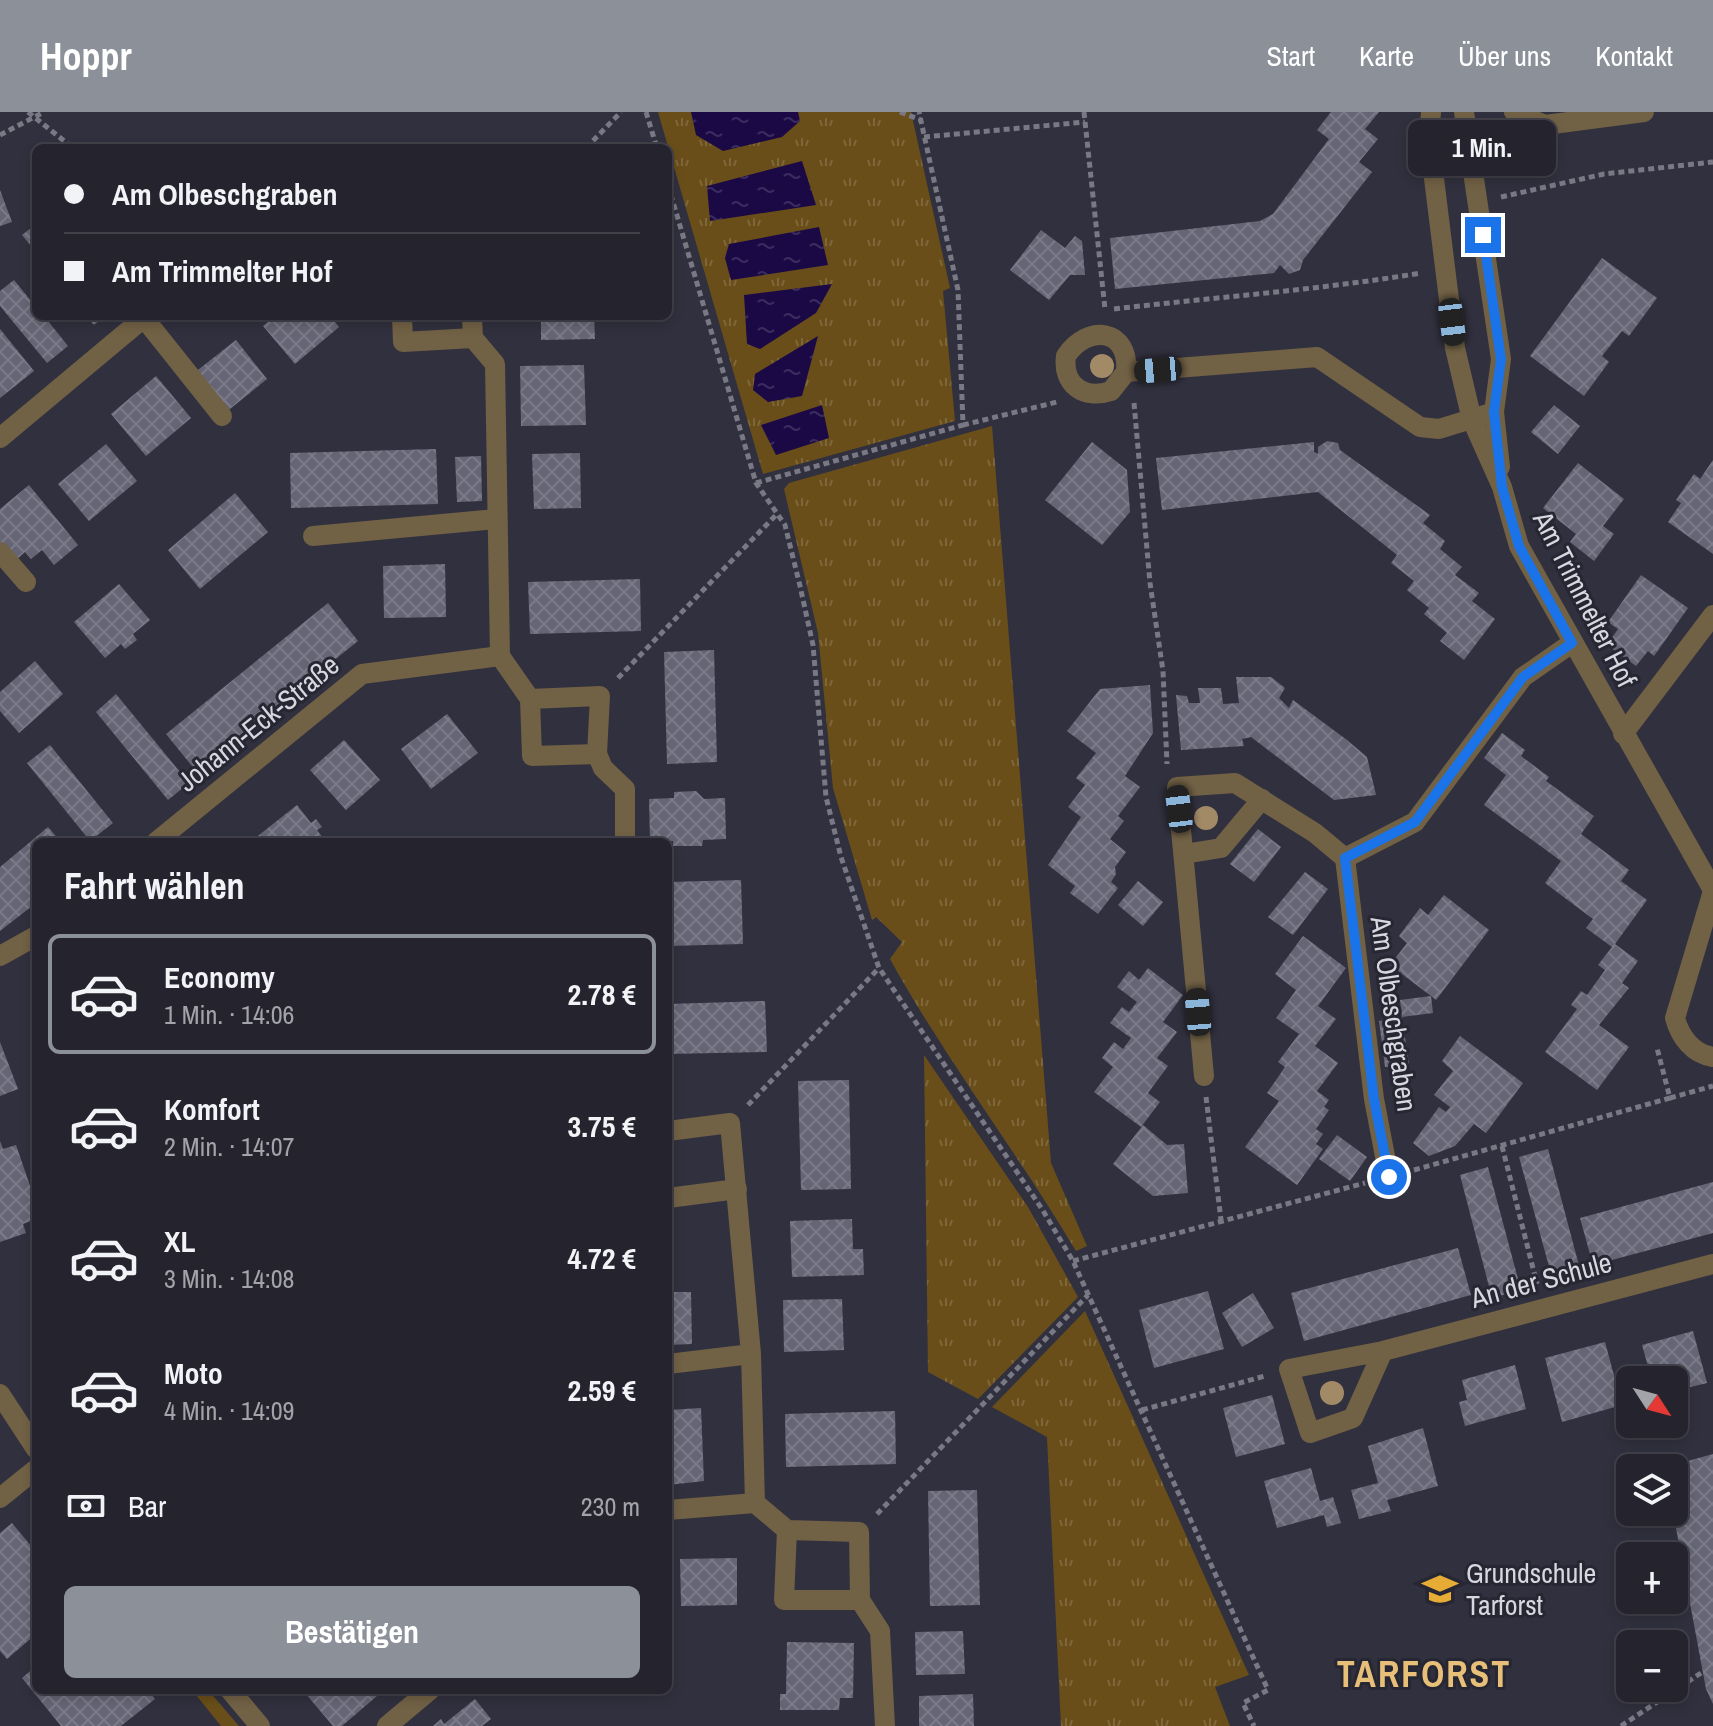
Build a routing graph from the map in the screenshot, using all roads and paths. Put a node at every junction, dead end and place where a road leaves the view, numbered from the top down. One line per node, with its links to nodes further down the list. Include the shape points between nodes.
1 (44, 112): 11 (path)
2 (621, 112): 17 (path)
3 (646, 112): 18 (path)
4 (900, 112): 12 (path)
5 (919, 112): 12 (path)
6 (1084, 112): 13 (path)
7 (1431, 112): 32 (street, Am Trimmelter Hof, via 1429,138 1455,348)
8 (1464, 112): 30 (street, Am Trimmelter Hof, via 1501,359)
9 (1514, 112): 10 (street, via 1545,125)
10 (1644, 112)
11 (30, 114): 14 (path); 16 (path)
12 (921, 120): 15 (path)
13 (1085, 122): 15 (path); 21 (path)
14 (0, 135)
15 (924, 137): 33 (path, via 958,290)
16 (68, 144)
17 (590, 144)
18 (656, 144)
19 (672, 199): 35 (path)
20 (1284, 289): 21 (path)
21 (1105, 310): 26 (path)
22 (141, 320): 34 (street)
23 (147, 320): 31 (street)
24 (402, 320): 27 (street, via 403,342)
25 (472, 320): 27 (street)
26 (1101, 334): 28 (street, via 1121,347); 29 (street, via 1082,338 1066,356 1069,379)
27 (473, 338): 38 (street, via 495,364)
28 (1123, 378): 29 (street, via 1111,391); 32 (street, via 1317,357 1420,427 1439,429); 49 (path, via 1134,404 1163,671 1167,766)
29 (1090, 395): 33 (path)
30 (1494, 412): 32 (street); 36 (street, Am Trimmelter Hof)
31 (222, 416)
32 (1472, 420): 36 (street, Am Trimmelter Hof)
33 (963, 425): 35 (path)
34 (0, 438)
35 (756, 483): 37 (path)
36 (1502, 487): 43 (street, Am Trimmelter Hof, via 1519,546)
37 (777, 514): 45 (path); 58 (path, via 785,525 813,645 826,797)
38 (496, 519): 39 (street); 44 (street)
39 (313, 536)
40 (0, 552): 41 (street)
41 (26, 582)
42 (1713, 615): 47 (street, Am Trimmelter Hof)
43 (1572, 643): 47 (street, Am Trimmelter Hof); 54 (street, via 1523,677 1415,822)
44 (500, 656): 46 (street); 51 (street, Johann-Eck-Straße, via 362,674)
45 (600, 696): 46 (street); 48 (street)
46 (530, 699): 48 (street, via 532,756)
47 (1623, 734): 55 (street, Am Trimmelter Hof)
48 (597, 754): 52 (street, via 603,768 625,789)
49 (1177, 787): 50 (street, via 1235,783); 53 (street)
50 (1262, 799): 53 (street, via 1221,848); 54 (street)
51 (161, 838)
52 (625, 838)
53 (1184, 854): 60 (street)
54 (1345, 858): 66 (street, Am Olbeschgraben, via 1374,1099)
55 (1713, 890): 59 (street, via 1675,1018 1684,1039)
56 (32, 938): 57 (street)
57 (0, 956)
58 (879, 968): 63 (path); 71 (path, via 1042,1209)
59 (1713, 1057)
60 (1204, 1076): 69 (path)
61 (1713, 1086): 62 (path)
62 (1670, 1098)
63 (730, 1123): 64 (street); 67 (street)
64 (672, 1130)
65 (1502, 1146): 72 (path)
66 (1389, 1177)
67 (737, 1189): 68 (street); 74 (street)
68 (672, 1197)
69 (1221, 1220)
70 (1713, 1264): 72 (street, An der Schule)
71 (1088, 1295): 78 (path); 85 (path)
72 (1544, 1309): 73 (street, An der Schule)
73 (1383, 1351): 76 (street, An der Schule); 76 (street, via 1353,1418 1310,1433)
74 (751, 1354): 75 (street); 82 (street)
75 (672, 1364)
76 (1289, 1369): 78 (path)
77 (0, 1394): 79 (street)
78 (1142, 1410): 94 (path, via 1268,1690 1243,1703)
79 (32, 1443)
80 (32, 1472): 81 (street)
81 (0, 1498)
82 (755, 1503): 83 (street); 84 (street)
83 (672, 1510)
84 (787, 1530): 85 (street); 86 (street, via 784,1600)
85 (859, 1532): 86 (street)
86 (860, 1600): 93 (street, via 880,1631)
87 (1704, 1671): 90 (path)
88 (233, 1694): 91 (street)
89 (425, 1694): 92 (street)
90 (1634, 1718): 95 (path); 96 (path)
91 (260, 1726)
92 (387, 1726)
93 (885, 1726)
94 (1254, 1726)
95 (1621, 1726)
96 (1638, 1726)

